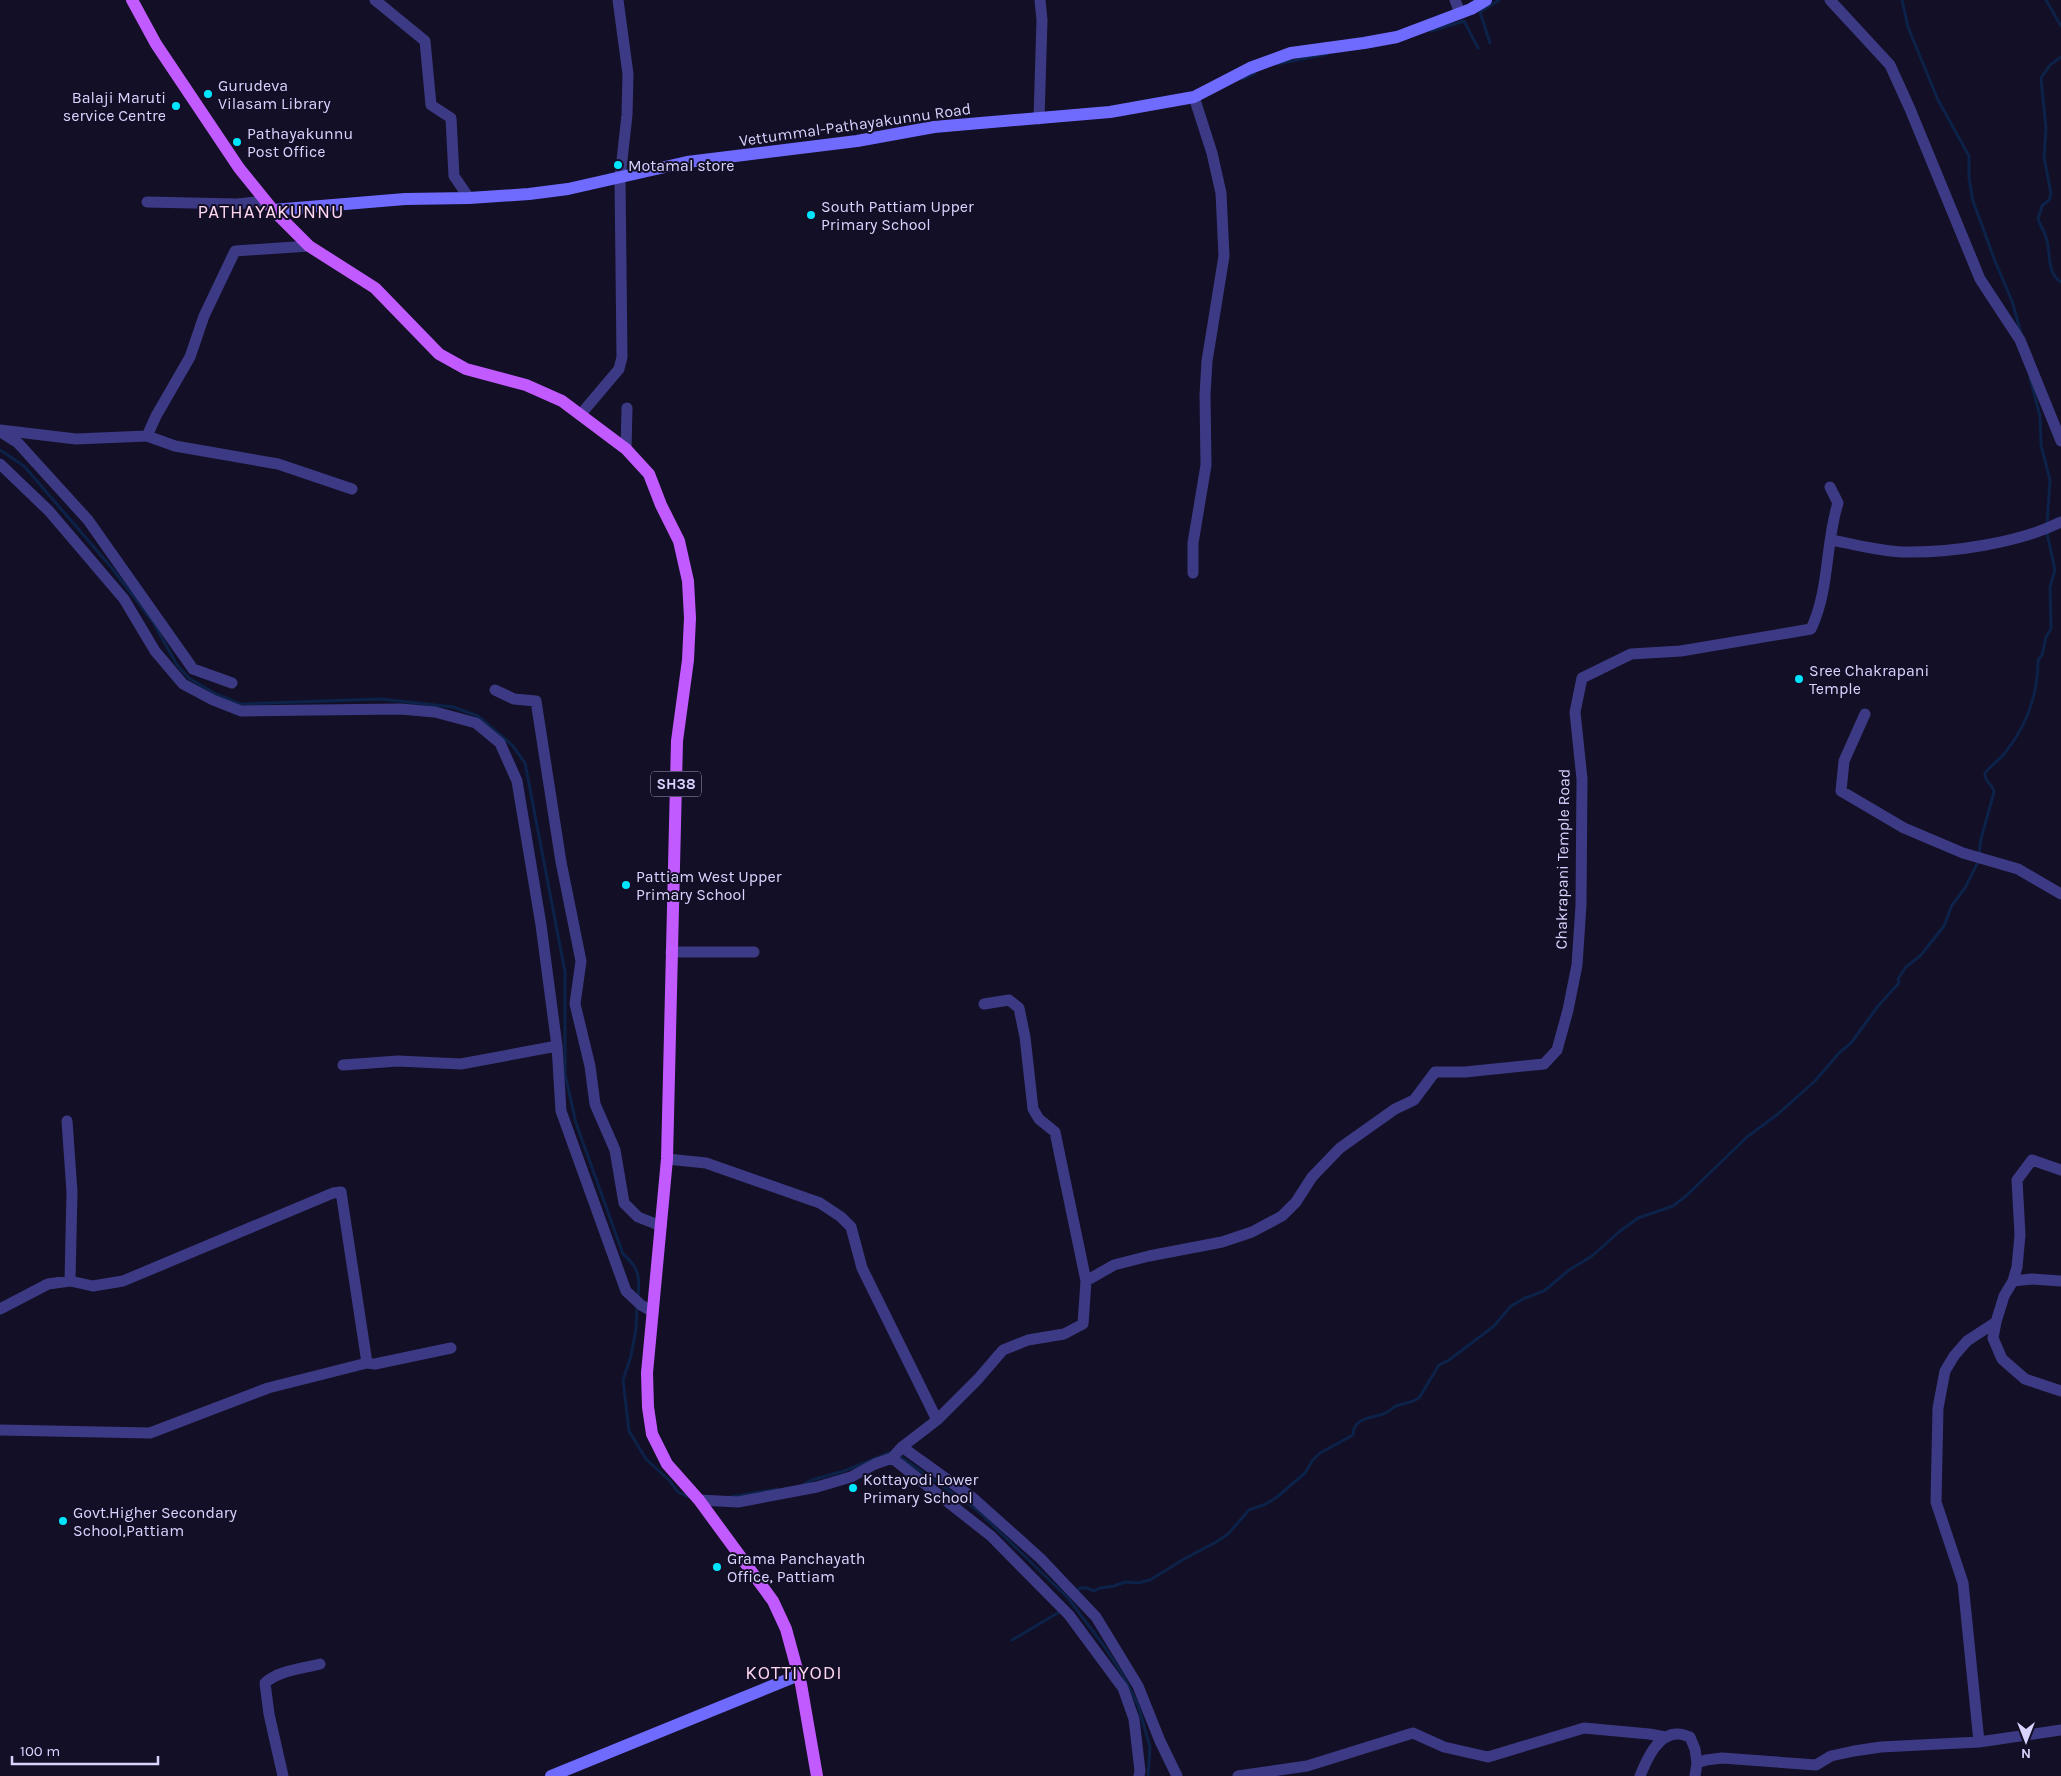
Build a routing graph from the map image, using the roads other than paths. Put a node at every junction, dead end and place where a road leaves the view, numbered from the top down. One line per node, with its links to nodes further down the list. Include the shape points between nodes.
1 (132, 0): 14 (main road, SH38, via 156,44 239,168)
2 (375, 0): 12 (street, via 425,41 431,105 451,118 454,176)
3 (618, 0): 11 (street, via 628,74)
4 (1040, 0): 10 (street)
5 (1455, 0): 8 (street)
6 (1486, 0): 8 (main road, Vettummal-Pathayakunnu Road)
7 (1830, 0): 20 (street, via 1890,65 1980,279 2020,340)
8 (1460, 13): 9 (main road, Vettummal-Pathayakunnu Road, via 1397,37 1291,53 1250,68)
9 (1194, 97): 10 (main road, Vettummal-Pathayakunnu Road, via 1110,112); 27 (street, via 1221,193 1224,256 1206,361 1206,465 1193,543)
10 (1039, 119): 11 (main road, Vettummal-Pathayakunnu Road, via 934,127 857,141 687,162)
11 (620, 178): 12 (main road, Vettummal-Pathayakunnu Road, via 529,194); 17 (street, via 622,358 619,369)
12 (469, 198): 14 (main road, Vettummal-Pathayakunnu Road)
13 (147, 202): 14 (street)
14 (269, 206): 15 (main road, SH38)
15 (309, 246): 17 (main road, SH38, via 375,288 440,354 466,369 526,385 562,401); 19 (street, via 235,251 204,316 190,356)
16 (627, 408): 21 (street)
17 (581, 414): 21 (main road, SH38)
18 (0, 430): 19 (street, via 76,439); 28 (street, via 18,443 88,520 192,669)
19 (147, 436): 24 (street, via 175,446 278,464)
20 (2061, 441)
21 (626, 449): 32 (main road, SH38, via 649,474 660,505 680,541 688,581 688,660 677,741)
22 (0, 464): 35 (street, via 49,511 124,599 155,651 182,684 241,711 400,709 435,712 476,723 500,743 518,781)
23 (1830, 487): 26 (street, Chakrapani Temple Road, via 1838,503 1832,521)
24 (352, 489)
25 (2061, 522): 26 (street, via 2040,532 1974,547 1902,552)
26 (1831, 540): 42 (street, Chakrapani Temple Road, via 1819,613 1811,629 1681,651 1631,654 1582,678 1575,712 1582,779 1581,914 1577,965 1557,1050 1544,1064 1435,1072 1414,1100 1395,1109 1340,1148 1282,1216 1252,1232 1222,1242 1114,1264)
27 (1193, 573)
28 (232, 683)
29 (495, 690): 40 (street, via 514,699 536,701 561,862 581,961 575,1004 590,1066 595,1104 616,1150 624,1203 638,1217)
30 (1865, 714): 31 (street, via 1844,761 1841,791 1904,828 1963,853 2018,869)
31 (2061, 894)
32 (670, 952): 33 (street); 38 (main road, SH38)
33 (754, 952)
34 (984, 1004): 42 (street, via 1009,1000 1018,1008 1033,1109 1039,1120 1055,1132)
35 (557, 1046): 36 (street, via 461,1064 398,1061); 46 (street, via 561,1111 587,1184 626,1291)
36 (343, 1065)
37 (67, 1121): 41 (street, via 72,1192)
38 (667, 1159): 40 (main road, SH38); 52 (street, via 706,1163 820,1203 841,1217 851,1227 862,1268)
39 (2061, 1170): 43 (street, via 2032,1160 2017,1180 2020,1235)
40 (661, 1226): 46 (main road, SH38)
41 (70, 1281): 45 (street, via 48,1284); 50 (street, via 93,1286 123,1281 341,1192)
42 (1086, 1281): 52 (street, via 1083,1324 1064,1334 1028,1340 1003,1350)
43 (2013, 1281): 44 (street); 48 (street, via 2004,1296)
44 (2061, 1281)
45 (0, 1309): 47 (street)
46 (653, 1312): 56 (main road, SH38, via 647,1372 652,1434 667,1464)
47 (0, 1316)
48 (1996, 1322): 51 (street, via 1994,1338 2002,1359 2025,1379); 61 (street, via 1967,1341 1954,1356 1946,1371 1938,1408 1936,1502 1963,1583)
49 (451, 1348): 50 (street)
50 (367, 1363): 53 (street, via 268,1388 150,1432)
51 (2061, 1391)
52 (937, 1420): 54 (street)
53 (0, 1430)
54 (902, 1447): 55 (street); 68 (street, via 973,1498 1040,1558 1096,1617 1138,1686)
55 (892, 1458): 56 (street, via 852,1477 817,1487 738,1502); 67 (street, via 991,1536 1069,1616 1123,1688 1134,1719)
56 (699, 1500): 58 (main road, SH38, via 773,1601 786,1630)
57 (320, 1664): 64 (street, via 280,1674 265,1683)
58 (799, 1675): 65 (main road); 66 (main road, SH38)
59 (2061, 1730): 61 (street)
60 (1666, 1738): 62 (street, via 1678,1733 1690,1738); 69 (street, via 1584,1728 1488,1757 1444,1747 1414,1733 1307,1766); 70 (street, via 1650,1752)
61 (1979, 1742): 63 (street, via 1872,1748 1831,1756)
62 (1697, 1763): 63 (street, via 1722,1758); 71 (street)
63 (1817, 1771)
64 (283, 1776)
65 (551, 1776)
66 (817, 1776)
67 (1139, 1776)
68 (1177, 1776)
69 (1238, 1776)
70 (1640, 1776)
71 (1695, 1776)

